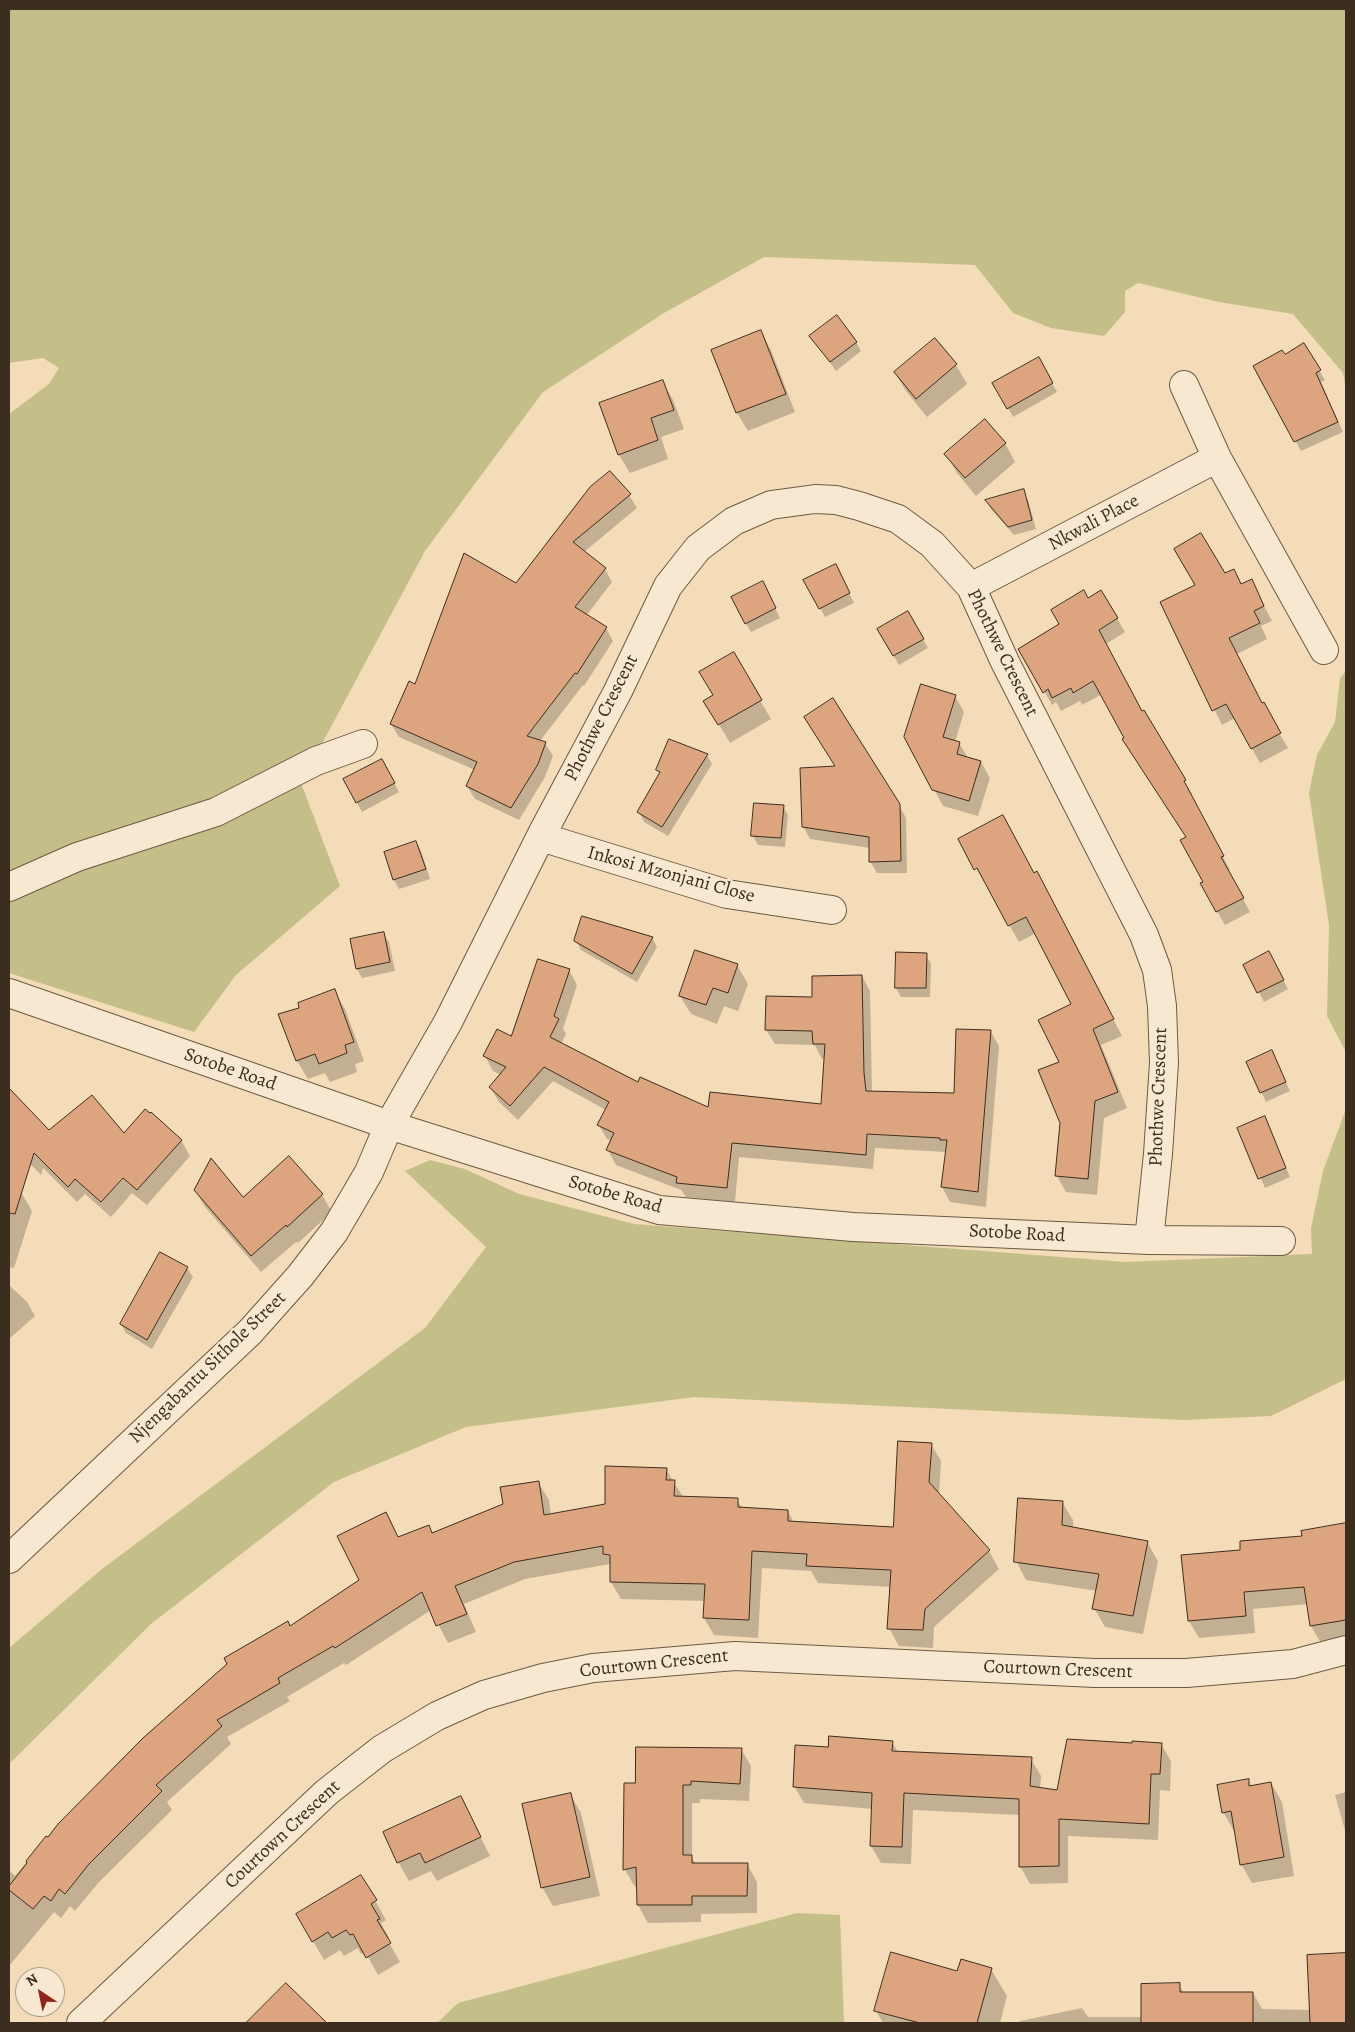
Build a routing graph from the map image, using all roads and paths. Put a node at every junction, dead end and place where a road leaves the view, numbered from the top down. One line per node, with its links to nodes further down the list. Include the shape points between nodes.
1 (1184, 385): 2 (street)
2 (1217, 458): 3 (street, Nkwali Place); 4 (street)
3 (971, 587): 6 (street, Phothwe Crescent, via 916,531 898,519 859,506 836,500 795,500 771,505 734,521 698,548 668,586); 11 (street, Phothwe Crescent, via 1005,662 1140,927 1157,970 1164,1063)
4 (1324, 650)
5 (363, 744): 7 (street, via 316,761 216,812 77,857)
6 (541, 837): 8 (street, Inkosi Mzonjani Close, via 727,894); 10 (street, Phothwe Crescent, via 448,1022)
7 (9, 887)
8 (832, 910)
9 (9, 993): 10 (street, Sotobe Road)
10 (389, 1124): 11 (street, Sotobe Road, via 659,1210 853,1227); 13 (street, Njengabantu Sithole Street, via 368,1172 334,1232 300,1276 250,1332)
11 (1149, 1240): 12 (street, Sotobe Road)
12 (1281, 1241)
13 (9, 1559)
14 (1346, 1650): 15 (street, Courtown Crescent, via 1293,1664 1186,1673 1095,1673 735,1656 593,1668 492,1693 437,1716 382,1749 327,1792)
15 (81, 2023)

